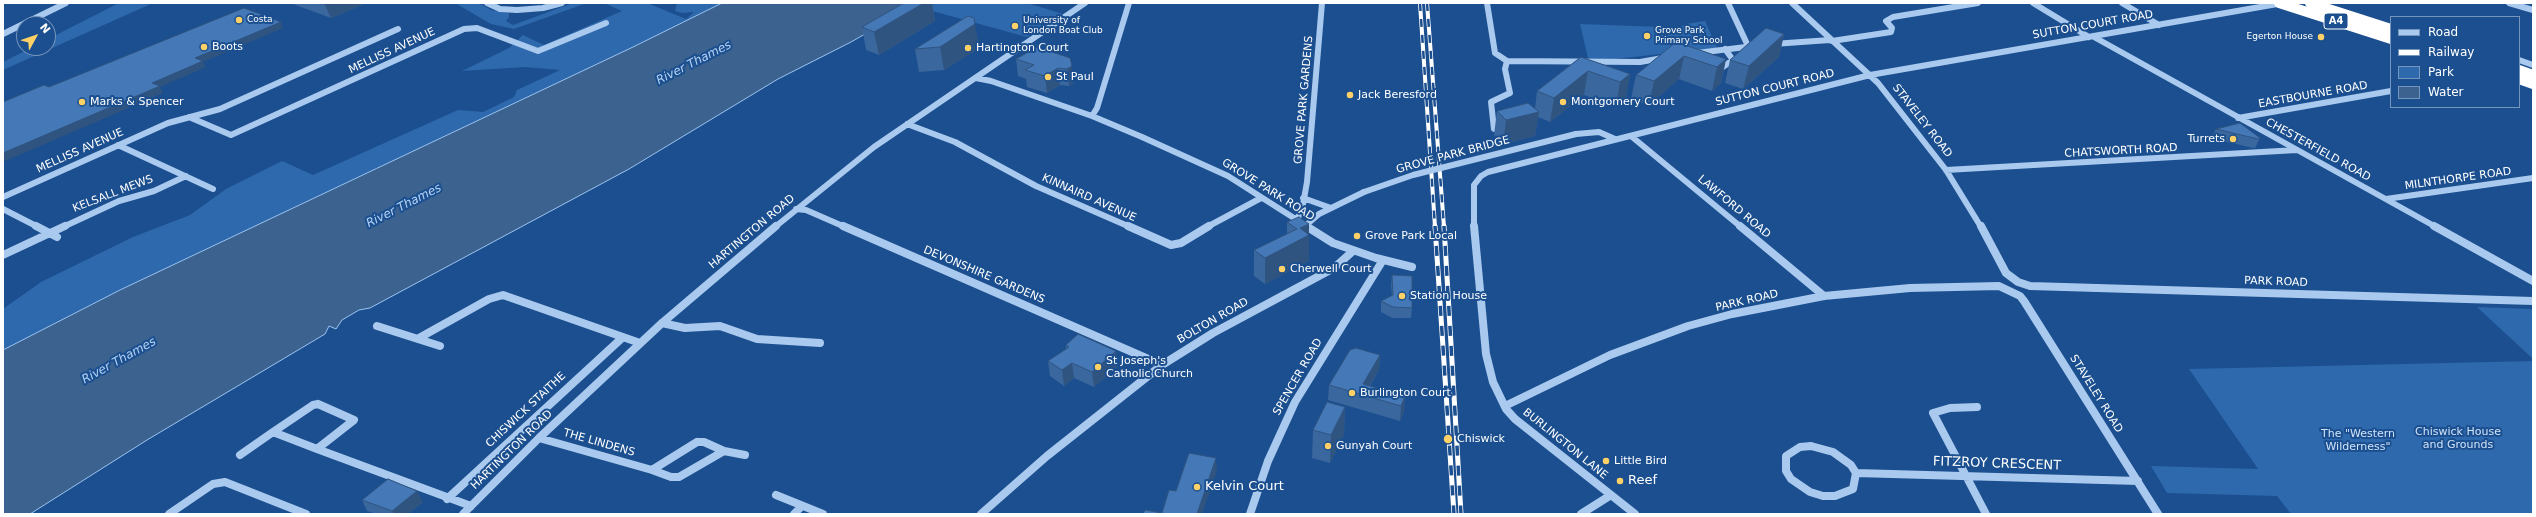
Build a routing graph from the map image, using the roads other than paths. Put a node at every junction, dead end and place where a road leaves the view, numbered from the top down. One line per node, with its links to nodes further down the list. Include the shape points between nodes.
1 (66, 3): 21 (street)
2 (487, 3): 3 (street, via 500,9 517,10 543,8)
3 (562, 3)
4 (1085, 3): 36 (street, HARTINGTON ROAD, via 995,62)
5 (1129, 3): 40 (street, via 1097,108)
6 (1322, 3): 55 (street, GROVE PARK GARDENS, via 1307,182)
7 (1487, 3): 30 (street, via 1495,53)
8 (1728, 3): 25 (street)
9 (1792, 3): 24 (street, STAVELEY ROAD)
10 (1978, 3): 24 (street, via 1893,17 1886,20 1892,28 1891,32)
11 (2033, 3): 22 (street, CHESTERFIELD ROAD)
12 (2122, 3): 18 (street)
13 (2281, 3): 18 (street, SUTTON COURT ROAD); 23 (highway, A4)
14 (2310, 3): 20 (highway, A4)
15 (2509, 3): 16 (street)
16 (2533, 10)
17 (606, 23): 41 (street, MELLISS AVENUE, via 538,51 477,28 464,29 231,136)
18 (2159, 25): 22 (street, SUTTON COURT ROAD)
19 (398, 29): 41 (street, MELLISS AVENUE, via 220,109)
20 (2390, 29)
21 (3, 34)
22 (2091, 37): 34 (street, SUTTON COURT ROAD); 42 (street, CHESTERFIELD ROAD)
23 (2390, 39)
24 (1831, 40): 25 (street); 34 (street, STAVELEY ROAD)
25 (1748, 46): 26 (street)
26 (1725, 49): 27 (street); 32 (street, via 1734,60 1721,70)
27 (1687, 55)
28 (1671, 57): 30 (street, via 1624,62)
29 (2520, 60): 31 (street)
30 (1507, 61): 44 (street, via 1505,69 1510,93 1491,102)
31 (2533, 65)
32 (1707, 70)
33 (2520, 70): 35 (highway)
34 (1870, 75): 45 (street, SUTTON COURT ROAD); 49 (street, STAVELEY ROAD)
35 (2533, 75)
36 (976, 78): 40 (street, GROVE PARK ROAD); 43 (street, HARTINGTON ROAD)
37 (2520, 79): 38 (highway)
38 (2533, 84)
39 (2390, 91): 42 (street, EASTBOURNE ROAD)
40 (1092, 116): 54 (street, GROVE PARK ROAD, via 1218,171)
41 (189, 117): 47 (street, MELLISS AVENUE, via 168,123)
42 (2238, 118): 48 (street, CHESTERFIELD ROAD)
43 (907, 124): 54 (street, KINNAIRD AVENUE, via 955,142 1036,186 1167,244 1182,243 1234,211); 59 (street, HARTINGTON ROAD, via 857,159)
44 (1494, 129)
45 (1631, 136): 46 (street, SUTTON COURT ROAD); 71 (street, LAWFORD ROAD)
46 (1615, 140): 57 (street, GROVE PARK BRIDGE, bridge, via 1599,132 1576,134 1413,175 1364,192); 81 (street, SUTTON COURT ROAD, via 1488,172 1474,185 1474,242 1486,354)
47 (118, 145): 50 (street); 53 (street, MELLISS AVENUE)
48 (2297, 150): 49 (street, CHATSWORTH ROAD); 56 (street, CHESTERFIELD ROAD)
49 (1946, 170): 69 (street, STAVELEY ROAD, via 2006,273)
50 (186, 176): 52 (street); 62 (street, KELSALL MEWS, via 154,191 119,201)
51 (2533, 178): 56 (street, MILNTHORPE ROAD)
52 (213, 189)
53 (3, 197)
54 (1261, 198): 60 (street, GROVE PARK ROAD)
55 (1303, 198): 57 (street); 60 (street, GROVE PARK GARDENS, via 1302,210)
56 (2386, 199): 68 (street, CHESTERFIELD ROAD)
57 (1331, 208): 61 (street, GROVE PARK BRIDGE)
58 (3, 209): 62 (street)
59 (796, 209): 73 (street, HARTINGTON ROAD); 80 (street, DEVONSHIRE GARDENS, via 806,210)
60 (1296, 221): 61 (street, GROVE PARK ROAD)
61 (1305, 226): 64 (street, GROVE PARK ROAD, via 1333,243)
62 (48, 232): 63 (street); 65 (street, KELSALL MEWS)
63 (57, 237)
64 (1353, 251): 66 (street, GROVE PARK ROAD); 80 (street, BOLTON ROAD, via 1334,268 1212,333)
65 (3, 255)
66 (1383, 260): 67 (street, GROVE PARK ROAD); 105 (street, SPENCER ROAD, via 1295,402 1268,461)
67 (1412, 267)
68 (2533, 281)
69 (2018, 282): 72 (street, PARK ROAD, via 2030,286)
70 (2011, 291): 71 (street, PARK ROAD, via 1999,286 1985,285 1910,288); 93 (street, STAVELEY ROAD, via 2024,301)
71 (1824, 296): 82 (street, PARK ROAD, via 1732,314 1688,326 1581,368)
72 (2533, 301)
73 (662, 323): 77 (street, HARTINGTON ROAD); 78 (street, via 685,328 720,326 757,339)
74 (377, 326): 75 (street)
75 (419, 338): 76 (street, via 489,299 503,295); 79 (street)
76 (622, 338): 77 (street); 96 (street, CHISWICK STAITHE)
77 (640, 344): 85 (street, HARTINGTON ROAD)
78 (820, 344)
79 (440, 346)
80 (1162, 364): 104 (street, BOLTON ROAD, via 1042,460)
81 (1493, 382): 82 (street, BURLINGTON LANE)
82 (1504, 406): 95 (street, BURLINGTON LANE, via 1535,436)
83 (1977, 407): 92 (street, via 1950,408 1933,413)
84 (273, 432): 86 (street); 86 (street, via 312,405 318,404 354,420); 88 (street)
85 (539, 438): 90 (street, THE LINDENS); 97 (street, HARTINGTON ROAD)
86 (317, 449): 96 (street)
87 (724, 451): 89 (street); 90 (street, THE LINDENS, via 679,477 671,477); 90 (street, via 704,442 697,442)
88 (240, 455)
89 (745, 455)
90 (652, 470)
91 (1856, 473): 91 (street, via 1843,458 1833,452 1811,446 1792,451 1786,456 1784,463 1786,471 1799,486 1823,496 1835,496 1853,488); 92 (street, FITZROY CRESCENT)
92 (1966, 476): 93 (street, FITZROY CRESCENT); 108 (street)
93 (2138, 481): 109 (street, STAVELEY ROAD)
94 (776, 495): 98 (street)
95 (1610, 495): 106 (street); 107 (street, BURLINGTON LANE)
96 (447, 499): 97 (street)
97 (471, 506): 101 (street, HARTINGTON ROAD)
98 (802, 506): 102 (street); 103 (street)
99 (169, 514): 100 (street, via 213,484 225,482)
100 (306, 514)
101 (463, 514)
102 (794, 514)
103 (824, 514)
104 (981, 514)
105 (1250, 514)
106 (1581, 514)
107 (1635, 514)
108 (1986, 514)
109 (2158, 514)

